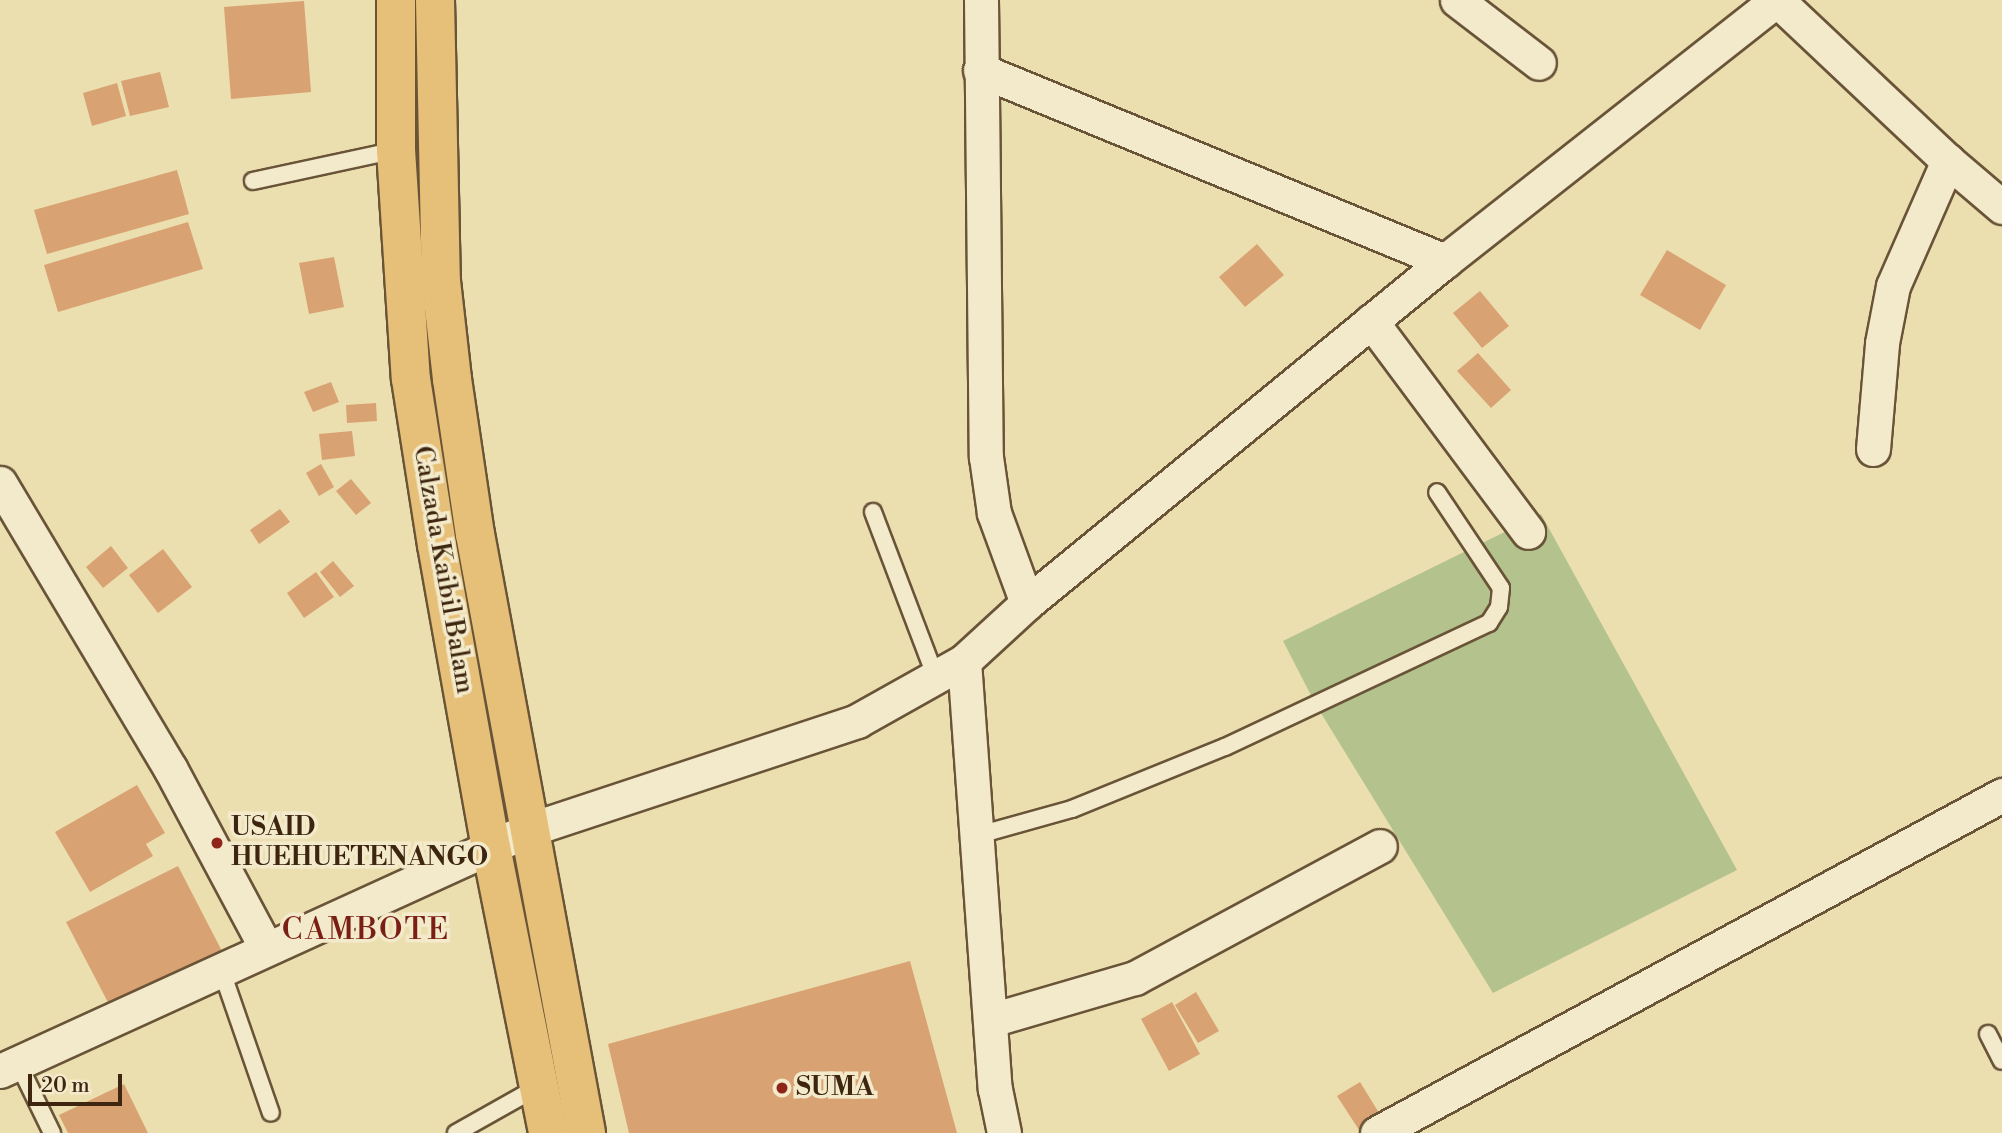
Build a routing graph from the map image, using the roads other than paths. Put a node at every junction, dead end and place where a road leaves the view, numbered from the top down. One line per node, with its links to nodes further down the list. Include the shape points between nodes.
1 (396, 0): 8 (main road, Calzada Kaibil Balam)
2 (435, 0): 23 (main road, Calzada Kaibil Balam, via 441,281 475,534)
3 (981, 0): 7 (street)
4 (1457, 0): 6 (street)
5 (1777, 0): 9 (street); 12 (street)
6 (1539, 63)
7 (980, 71): 12 (street); 19 (street, via 986,457 994,513)
8 (396, 150): 10 (lane); 26 (main road, Calzada Kaibil Balam, via 411,379)
9 (1948, 161): 11 (street); 14 (street, via 1893,286 1882,343)
10 (253, 181)
11 (2002, 207)
12 (1445, 261): 13 (street)
13 (1371, 321): 18 (street); 19 (street)
14 (1872, 449)
15 (0, 483): 27 (street, via 170,768)
16 (1437, 492): 24 (lane, via 1501,588 1499,607 1489,623 1225,747 1072,808)
17 (873, 512): 21 (lane)
18 (1528, 532)
19 (1027, 603): 20 (street)
20 (964, 661): 21 (street); 24 (street)
21 (936, 678): 23 (street, via 857,721)
22 (2002, 795): 40 (street)
23 (528, 830): 26 (street); 38 (main road, Calzada Kaibil Balam)
24 (975, 836): 29 (street)
25 (1380, 846): 29 (street, via 1135,978)
26 (491, 847): 27 (street); 33 (main road, Calzada Kaibil Balam)
27 (266, 948): 28 (street)
28 (221, 968): 32 (street); 34 (lane)
29 (991, 1020): 39 (street, via 995,1089)
30 (1988, 1034): 31 (lane)
31 (2002, 1061)
32 (9, 1067): 35 (lane)
33 (540, 1086): 36 (lane); 37 (main road, Calzada Kaibil Balam)
34 (271, 1113)
35 (52, 1133)
36 (456, 1133)
37 (548, 1133)
38 (586, 1133)
39 (1004, 1133)
40 (1377, 1133)

